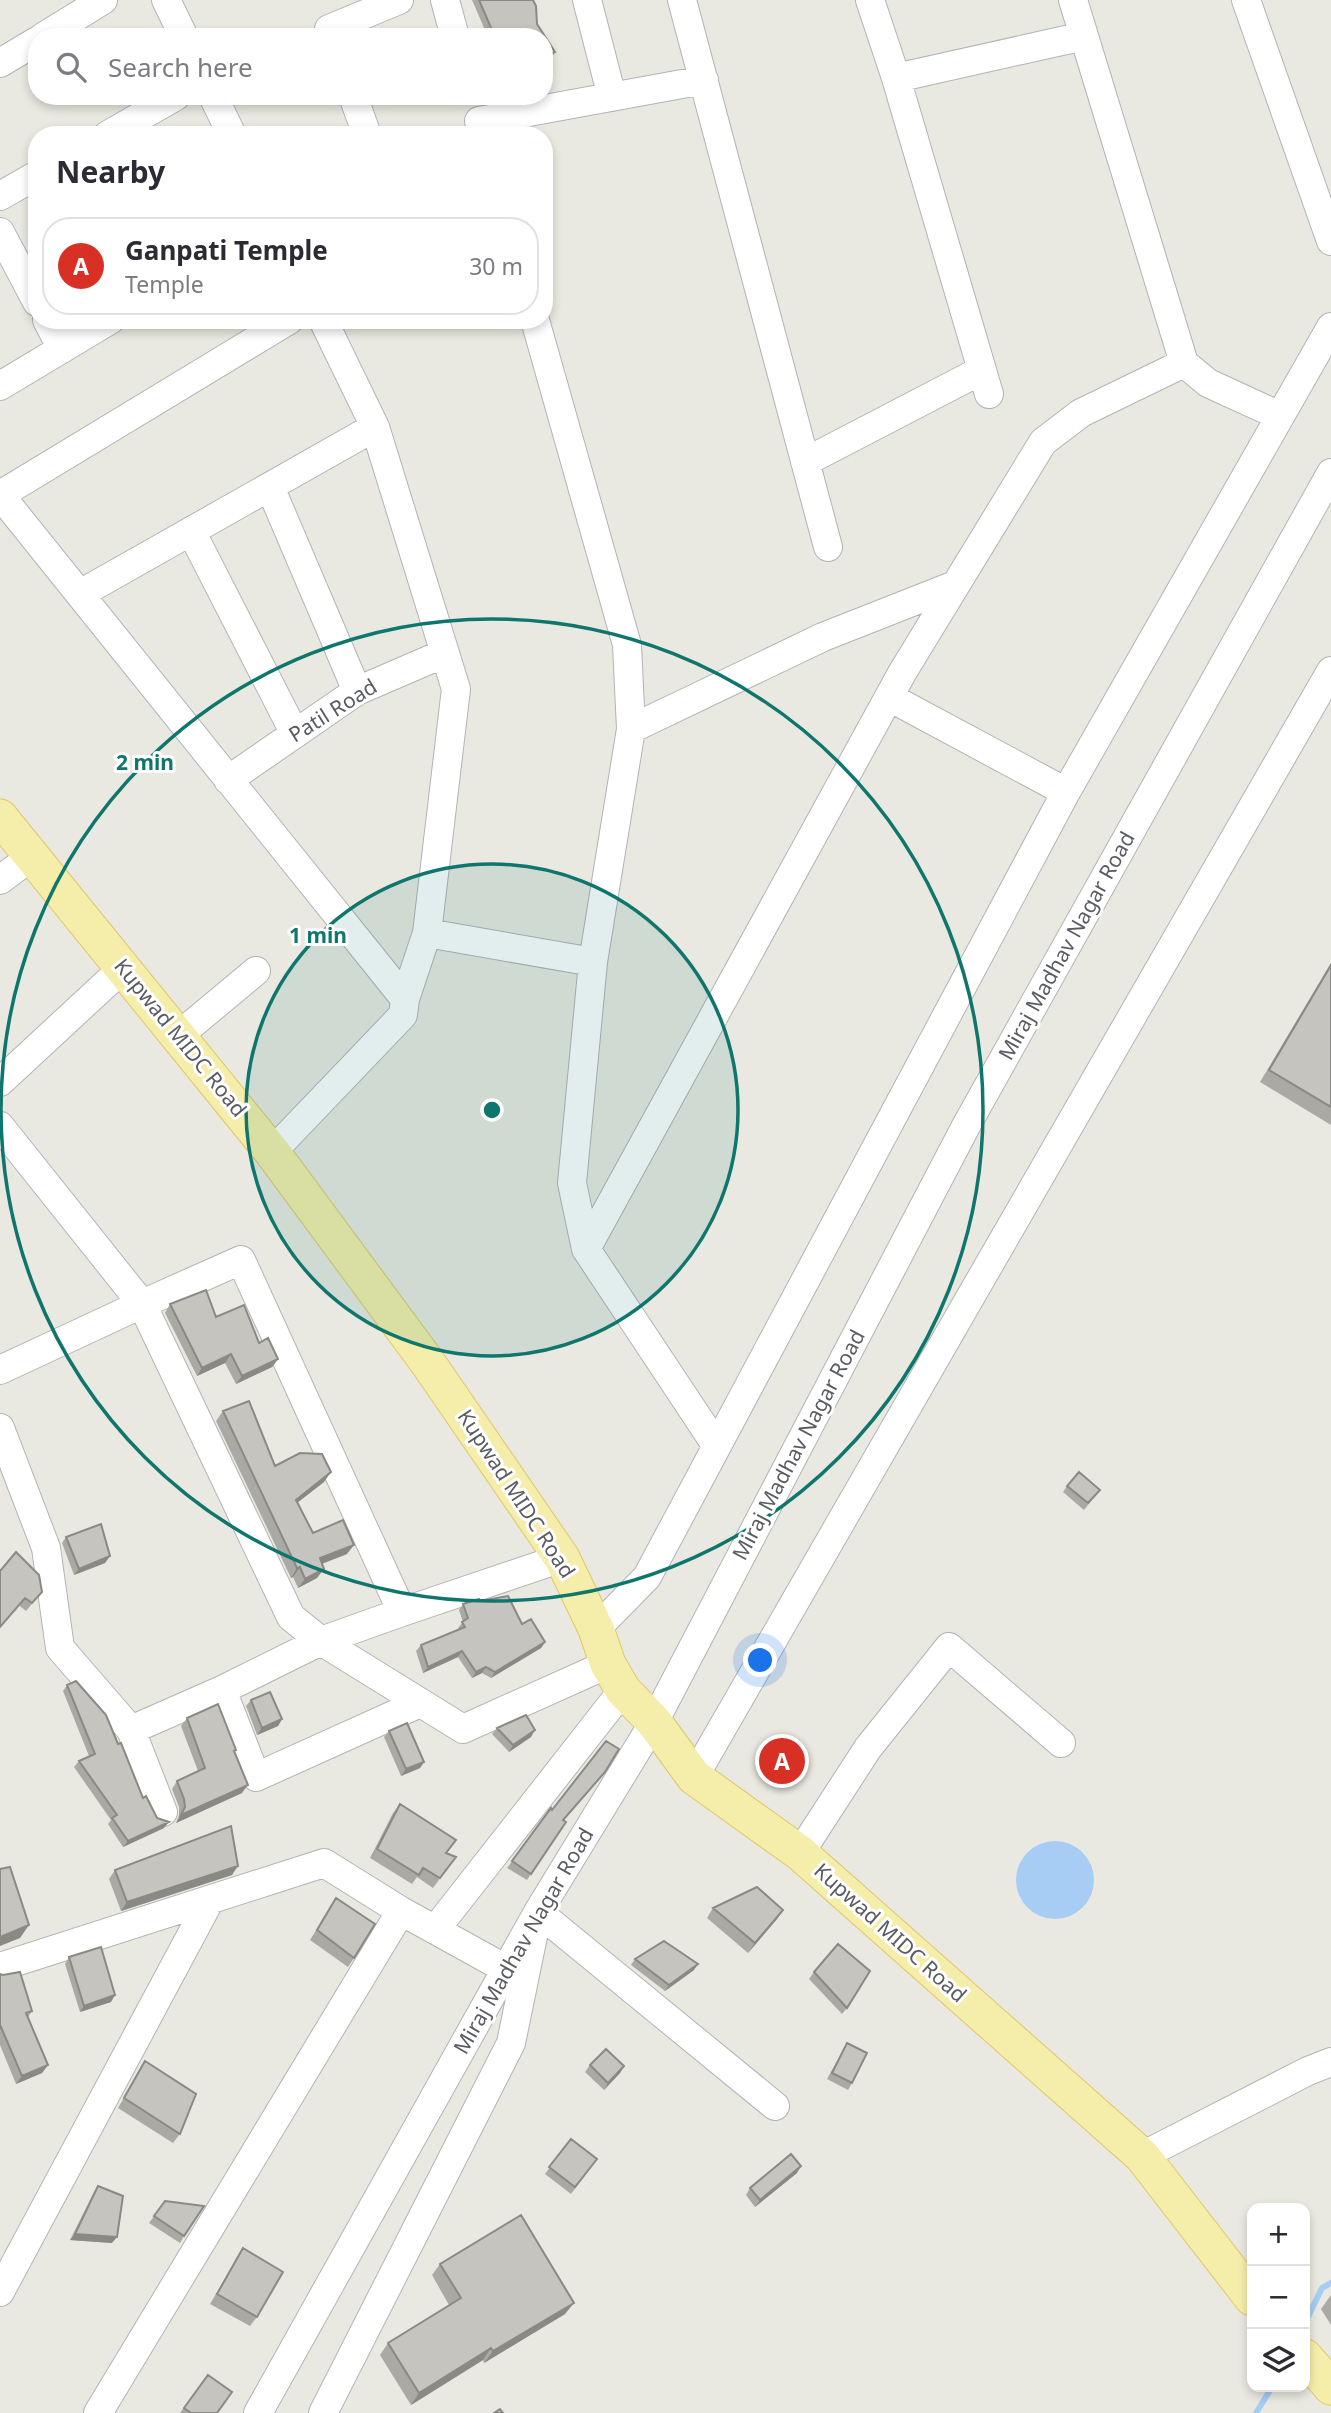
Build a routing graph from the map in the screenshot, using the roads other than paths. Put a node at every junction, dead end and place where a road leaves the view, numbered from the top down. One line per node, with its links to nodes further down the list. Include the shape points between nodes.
1 (103, 0): 10 (street)
2 (166, 0): 11 (street)
3 (399, 0): 12 (street)
4 (445, 0): 13 (street)
5 (587, 0): 19 (street)
6 (682, 0): 18 (street)
7 (870, 0): 17 (street)
8 (1073, 0): 14 (street)
9 (1246, 0): 30 (street)
10 (58, 28)
11 (180, 28)
12 (337, 28)
13 (453, 28)
14 (1084, 36): 17 (street); 39 (street)
15 (28, 46): 16 (street)
16 (0, 63)
17 (896, 78): 43 (street, via 986,382)
18 (704, 80): 19 (street); 43 (street)
19 (612, 97): 23 (street)
20 (160, 105): 24 (street)
21 (217, 105): 25 (street)
22 (357, 105): 26 (street)
23 (478, 117)
24 (124, 126)
25 (228, 126)
26 (364, 126)
27 (28, 180): 28 (street)
28 (0, 196)
29 (0, 232): 31 (street)
30 (1331, 241)
31 (28, 285)
32 (1331, 327): 41 (street)
33 (52, 329): 38 (street)
34 (95, 329): 38 (street)
35 (274, 329): 49 (street, via 0,495)
36 (327, 329): 42 (street)
37 (538, 329): 54 (street, via 627,645)
38 (62, 349): 40 (street)
39 (1184, 363): 41 (street, via 1208,383); 48 (street, via 1081,413 1042,442)
40 (0, 386)
41 (1280, 416): 57 (street)
42 (375, 428): 45 (street); 50 (street)
43 (805, 462): 47 (street)
44 (1331, 473): 82 (street, Miraj Madhav Nagar Road, via 966,1126)
45 (270, 487): 46 (street); 52 (street)
46 (191, 531): 49 (street); 55 (street)
47 (828, 547)
48 (955, 585): 53 (street); 54 (street, via 823,637)
49 (80, 594): 56 (street)
50 (445, 653): 52 (street, Patil Road); 61 (street, via 456,689)
51 (1331, 671): 85 (street)
52 (357, 691): 55 (street, Patil Road)
53 (889, 697): 57 (street); 70 (street)
54 (631, 729): 62 (street)
55 (295, 734): 56 (street, Patil Road)
56 (228, 780): 65 (street)
57 (1066, 792): 74 (street)
58 (0, 817): 59 (main road, Kupwad MIDC Road)
59 (32, 856): 60 (street); 63 (main road, Kupwad MIDC Road)
60 (0, 880)
61 (427, 933): 62 (street); 65 (street)
62 (593, 962): 70 (street, via 572,1183)
63 (123, 968): 66 (main road, Kupwad MIDC Road); 67 (street)
64 (256, 971): 66 (street)
65 (405, 999): 69 (street, via 402,1015)
66 (178, 1036): 69 (main road, Kupwad MIDC Road)
67 (0, 1082)
68 (0, 1126): 71 (street)
69 (272, 1152): 75 (main road, Kupwad MIDC Road, via 428,1363)
70 (586, 1249): 74 (street)
71 (142, 1304): 72 (street); 76 (street, via 242,1260); 78 (street, via 291,1617)
72 (0, 1370)
73 (3, 1443): 83 (street, via 46,1548 60,1648)
74 (716, 1445): 77 (street, via 647,1577)
75 (562, 1558): 76 (street); 77 (main road, Kupwad MIDC Road)
76 (402, 1612): 78 (street)
77 (596, 1629): 79 (main road, Kupwad MIDC Road)
78 (321, 1641): 80 (street); 81 (street)
79 (615, 1677): 81 (street, via 463,1730); 82 (main road, Kupwad MIDC Road); 91 (street)
80 (222, 1690): 81 (street, via 256,1777); 83 (street)
81 (420, 1703)
82 (654, 1722): 85 (main road, Kupwad MIDC Road); 90 (street, Miraj Madhav Nagar Road)
83 (131, 1730): 86 (street)
84 (1060, 1743): 87 (street, via 949,1647 868,1748)
85 (694, 1777): 87 (main road, Kupwad MIDC Road)
86 (163, 1812)
87 (800, 1853): 96 (main road, Kupwad MIDC Road)
88 (210, 1900): 89 (street, via 324,1863); 92 (street); 97 (street)
89 (401, 1911): 91 (street); 101 (street)
90 (538, 1912): 93 (street, Miraj Madhav Nagar Road); 95 (street); 103 (street, via 511,2043)
91 (435, 1930): 93 (street)
92 (0, 1967)
93 (506, 1969): 102 (street, Miraj Madhav Nagar Road)
94 (1331, 2062): 96 (street)
95 (775, 2106)
96 (1142, 2156): 98 (main road, Kupwad MIDC Road)
97 (0, 2292)
98 (1247, 2292)
99 (1310, 2363): 100 (main road)
100 (1331, 2387)
101 (98, 2413)
102 (258, 2413)
103 (323, 2413)

